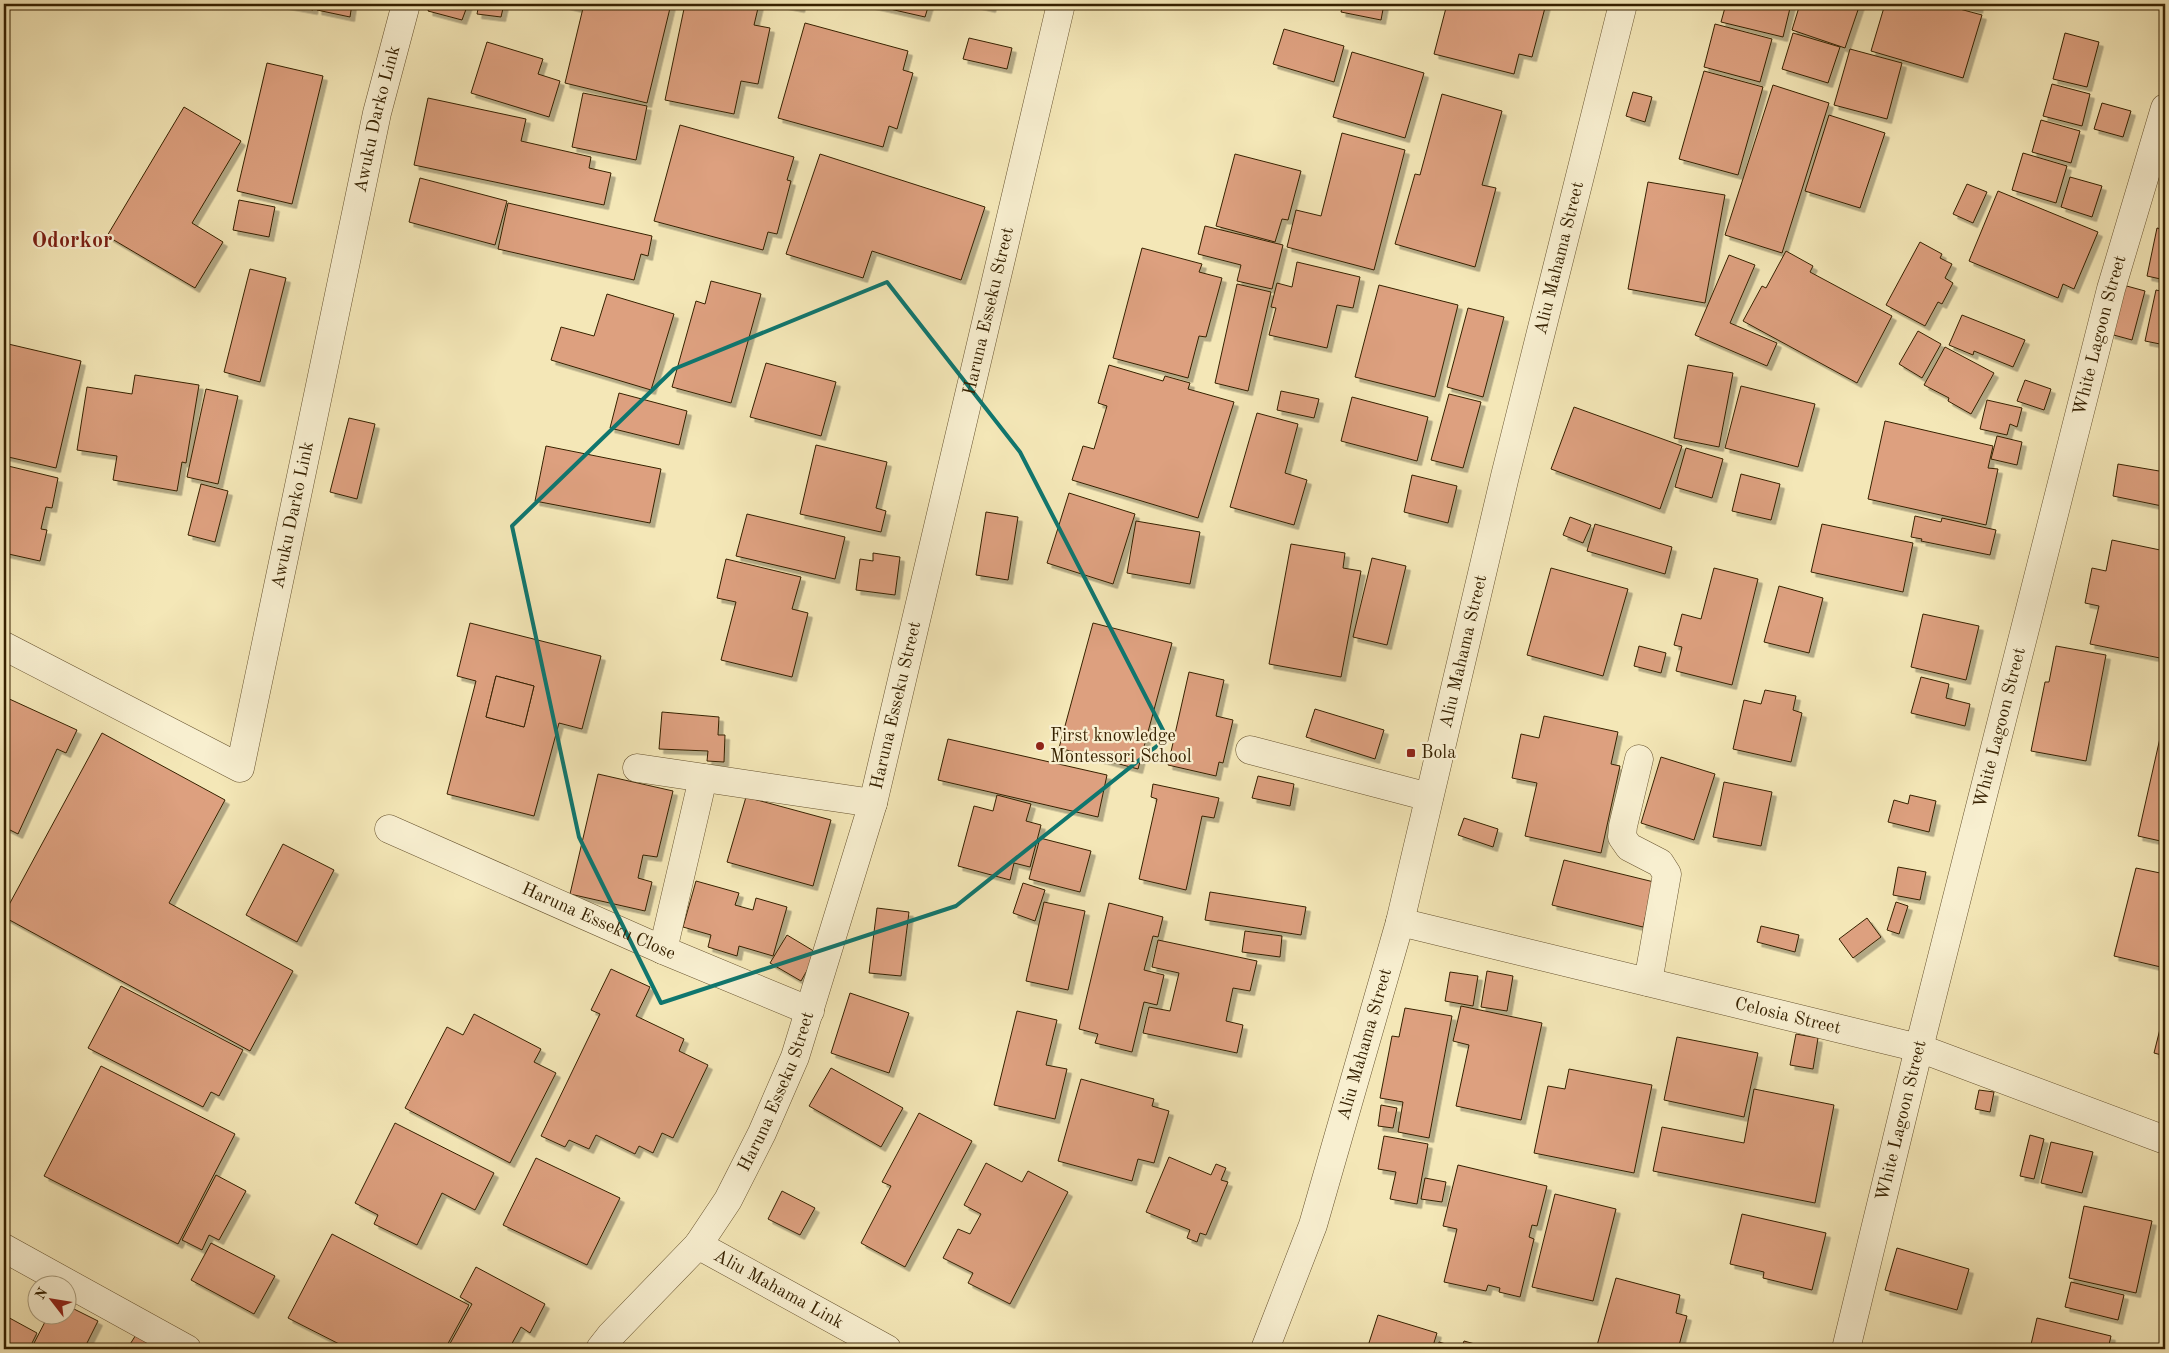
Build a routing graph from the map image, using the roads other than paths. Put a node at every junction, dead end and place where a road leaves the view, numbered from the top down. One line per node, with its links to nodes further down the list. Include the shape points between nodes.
1 (406, 4): 5 (street, Awuku Darko Link, via 377,113 240,768)
2 (1062, 4): 11 (street, Haruna Esseku Street)
3 (1623, 4): 10 (street, Aliu Mahama Street)
4 (2165, 108): 17 (street, White Lagoon Street, via 2111,289)
5 (4, 646)
6 (1250, 750): 10 (street)
7 (1639, 759): 15 (street, via 1622,837 1629,847 1660,863 1667,874)
8 (637, 768): 9 (street)
9 (703, 778): 11 (street); 14 (street)
10 (1429, 797): 13 (street, Aliu Mahama Street)
11 (873, 803): 16 (street, Haruna Esseku Street)
12 (389, 829): 14 (street, Haruna Esseku Close)
13 (1400, 922): 15 (street, Celosia Street); 24 (street, Aliu Mahama Street, via 1313,1225)
14 (663, 950): 16 (street, Haruna Esseku Close)
15 (1648, 982): 17 (street, Celosia Street)
16 (810, 1011): 19 (street, Haruna Esseku Street, via 795,1058 762,1133 728,1200)
17 (1919, 1048): 18 (street, Celosia Street); 25 (street, White Lagoon Street)
18 (2165, 1140)
19 (698, 1245): 22 (street, Haruna Esseku Street); 23 (street, Aliu Mahama Link)
20 (4, 1248): 21 (street)
21 (187, 1349)
22 (600, 1349)
23 (887, 1349)
24 (1265, 1349)
25 (1846, 1349)

